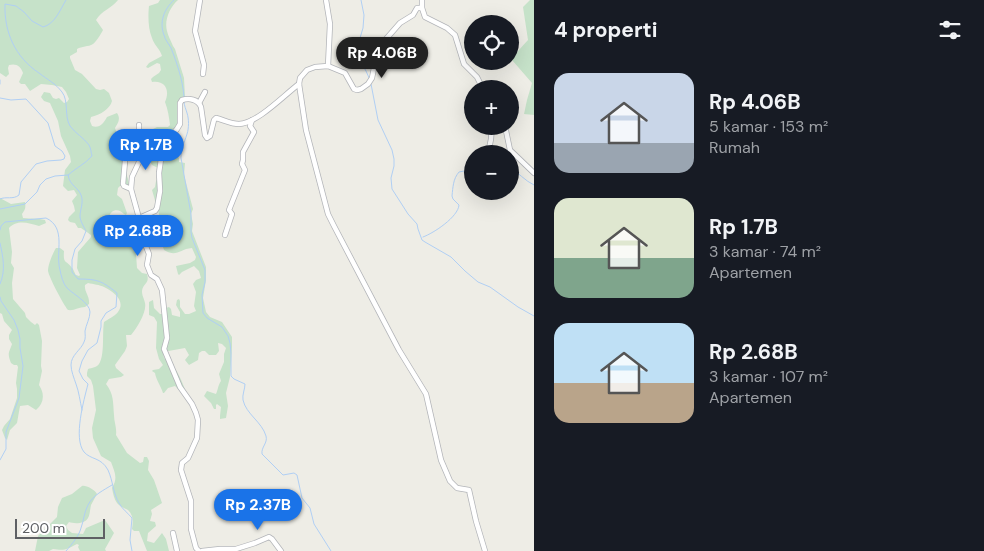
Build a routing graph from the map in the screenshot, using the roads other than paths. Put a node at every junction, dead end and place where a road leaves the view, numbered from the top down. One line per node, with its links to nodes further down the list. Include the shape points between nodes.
1 (200, 0): 6 (street, via 195,31 204,65)
2 (326, 0): 5 (street, via 330,24)
3 (422, 0): 4 (street)
4 (422, 8): 5 (street, via 417,8 414,15 400,23 379,48 372,78 361,90 354,88 344,72); 7 (street, via 425,17 455,35 464,64)
5 (328, 66): 8 (street, via 307,70)
6 (203, 74)
7 (478, 80)
8 (299, 84): 11 (street); 24 (street, via 306,130 328,214 398,350 426,394 444,471 457,488 469,490)
9 (205, 92): 10 (street)
10 (199, 103): 11 (street, via 207,138 216,118 237,124); 17 (street, via 195,100 181,101 180,124 162,152 157,208)
11 (252, 120): 18 (street, via 250,126 254,132 243,152 245,170 229,210 232,215)
12 (139, 125): 16 (street, via 139,162 132,177)
13 (507, 135): 15 (street, via 510,150)
14 (125, 161): 16 (street, via 123,184)
15 (534, 173)
16 (131, 190): 17 (street)
17 (139, 218): 22 (street, via 148,254 147,265 162,290 167,338 164,350 198,420 197,438 181,467 191,501 191,529 196,548)
18 (225, 235)
19 (173, 534): 21 (street)
20 (219, 550): 22 (street); 23 (street, via 241,548 269,537)
21 (177, 551)
22 (201, 551)
23 (281, 551)
24 (486, 551)

